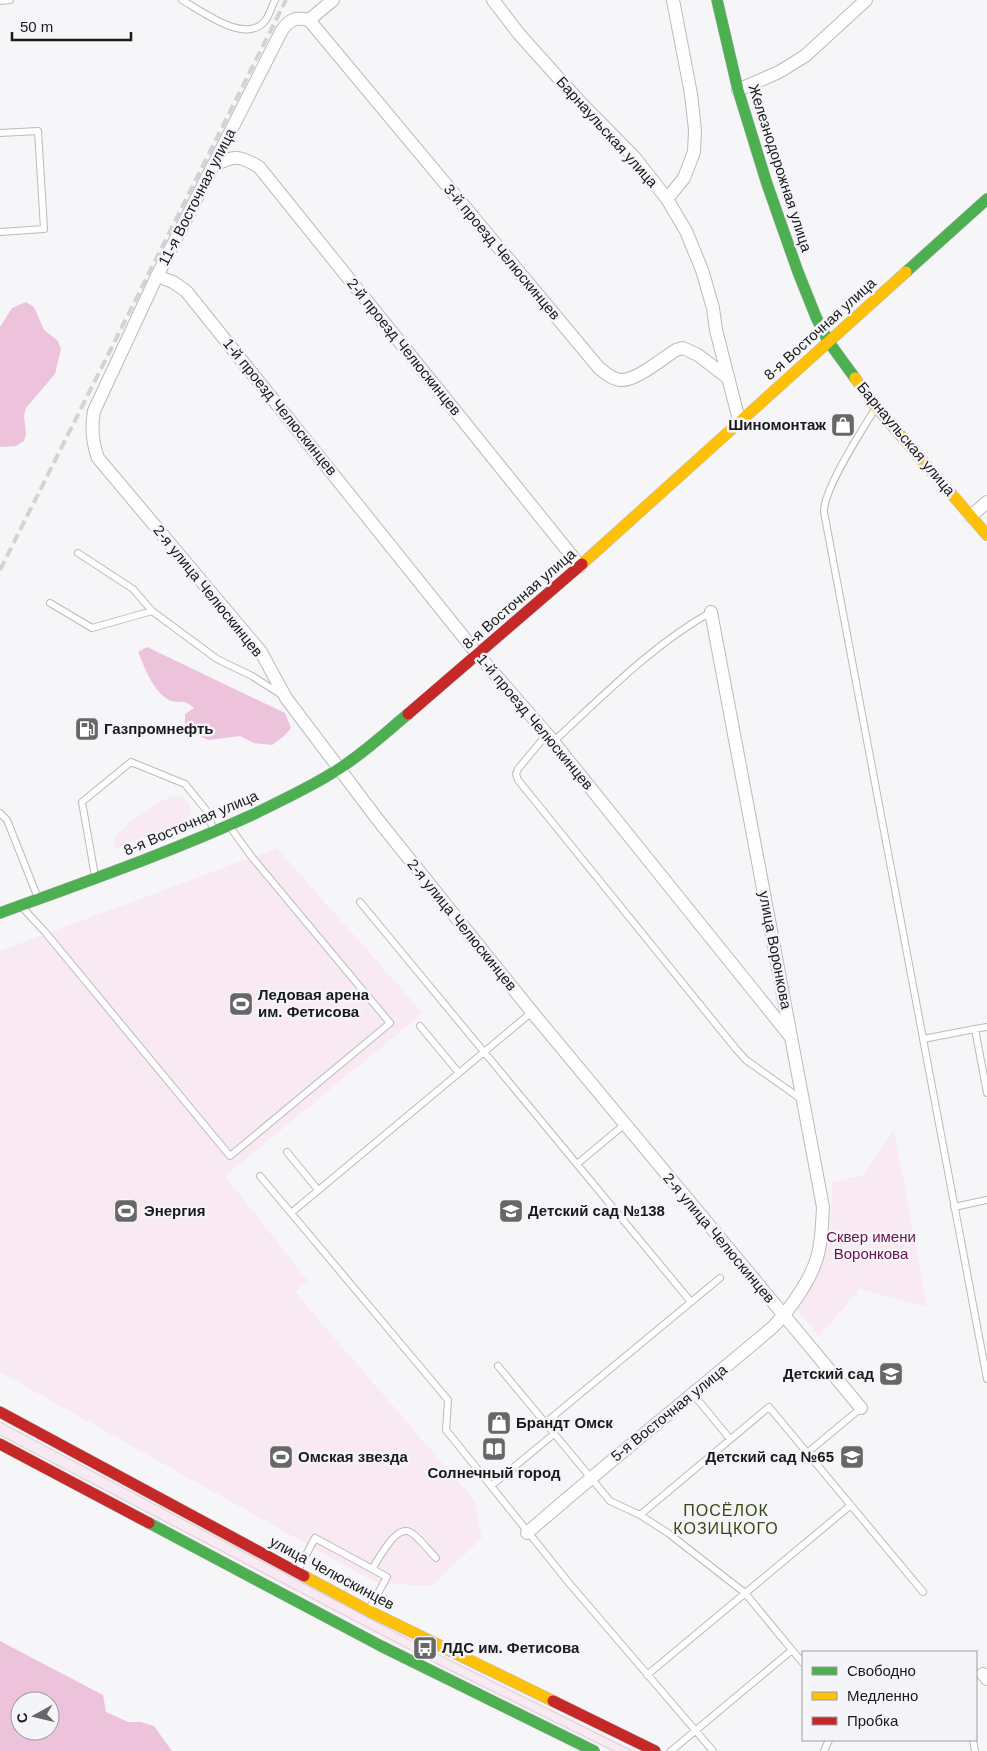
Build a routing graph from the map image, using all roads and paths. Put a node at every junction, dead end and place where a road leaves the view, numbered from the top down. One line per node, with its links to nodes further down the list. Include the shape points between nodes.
1 (10, 0): 9 (lane)
2 (182, 0): 3 (lane, via 243,31 266,21)
3 (275, 0)
4 (333, 0): 10 (street, 11-я Восточная улица)
5 (493, 0): 15 (street, Барнаульская улица, via 580,102 636,158)
6 (673, 0): 15 (street, via 695,130 694,152 684,178)
7 (717, 0): 11 (main road, Железнодорожная улица)
8 (866, 0): 11 (street, via 805,56)
9 (0, 1)
10 (309, 20): 13 (street, 11-я Восточная улица, via 294,19 282,30); 19 (street, 3-й проезд Челюскинцев, via 608,376 620,380 635,377 683,348)
11 (738, 90): 18 (main road, Железнодорожная улица, via 785,237)
12 (0, 133): 16 (lane, via 38,131 44,230)
13 (213, 166): 17 (street, 11-я Восточная улица); 27 (street, 2-й проезд Челюскинцев, via 227,159 243,157 259,167)
14 (987, 198): 18 (main road, 8-я Восточная улица)
15 (667, 199): 19 (street, Барнаульская улица, via 686,231 702,270)
16 (0, 232)
17 (157, 276): 22 (street, 11-я Восточная улица, via 94,411); 31 (street, 1-й проезд Челюскинцев, via 186,291)
18 (828, 341): 20 (main road, Барнаульская улица); 21 (main road, 8-я Восточная улица)
19 (728, 378): 21 (street, Барнаульская улица)
20 (876, 407): 24 (main road, Барнаульская улица); 48 (lane, via 825,499 824,512)
21 (739, 420): 27 (main road, 8-я Восточная улица)
22 (92, 425): 32 (street, 2-я улица Челюскинцев, via 98,458 261,652)
23 (987, 502): 24 (street)
24 (971, 516): 25 (main road, Барнаульская улица)
25 (987, 534)
26 (78, 553): 29 (lane, via 133,589)
27 (580, 566): 31 (main road, 8-я Восточная улица)
28 (50, 603): 29 (lane, via 92,628)
29 (152, 611): 32 (lane, via 217,659)
30 (711, 612): 33 (lane, via 645,658); 47 (street, улица Воронкова)
31 (478, 655): 33 (street, 1-й проезд Челюскинцев); 34 (main road, 8-я Восточная улица, via 368,749)
32 (286, 698): 34 (street, 2-я улица Челюскинцев)
33 (550, 738): 47 (street, 1-й проезд Челюскинцев); 52 (lane, via 518,769 518,780 736,1049 746,1060)
34 (339, 769): 36 (main road, 8-я Восточная улица, via 281,802); 43 (street, 2-я улица Челюскинцев)
35 (0, 813): 39 (lane, via 7,820)
36 (229, 826): 37 (main road, 8-я Восточная улица); 41 (lane, via 390,1023 230,1156)
37 (215, 832): 38 (main road, 8-я Восточная улица); 38 (lane, via 206,810 185,784 131,762 82,802)
38 (96, 878): 39 (main road, 8-я Восточная улица)
39 (39, 898): 41 (main road, 8-я Восточная улица)
40 (360, 902): 49 (lane)
41 (20, 905): 42 (main road, 8-я Восточная улица)
42 (0, 913)
43 (532, 1012): 49 (lane); 53 (street, 2-я улица Челюскинцев)
44 (420, 1026): 50 (lane)
45 (987, 1027): 46 (lane)
46 (975, 1029): 48 (lane); 51 (lane)
47 (792, 1038): 52 (street, улица Воронкова)
48 (923, 1039): 59 (lane)
49 (484, 1052): 50 (lane); 55 (lane)
50 (459, 1073): 57 (lane)
51 (987, 1093)
52 (803, 1101): 62 (street, улица Воронкова, via 823,1207 818,1254)
53 (625, 1124): 55 (lane); 64 (street, 2-я улица Челюскинцев)
54 (287, 1152): 57 (lane)
55 (577, 1164): 63 (lane)
56 (260, 1176): 60 (lane)
57 (318, 1190): 60 (lane)
58 (987, 1200): 59 (lane)
59 (954, 1207): 66 (lane)
60 (291, 1213): 76 (lane, via 448,1400 446,1430)
61 (720, 1278): 63 (lane)
62 (804, 1286): 64 (street, 5-я Восточная улица)
63 (691, 1302): 70 (lane)
64 (784, 1316): 67 (street, 5-я Восточная улица); 68 (street, 2-я улица Челюскинцев)
65 (498, 1366): 70 (lane)
66 (987, 1379)
67 (693, 1394): 72 (lane); 75 (street, 5-я Восточная улица)
68 (861, 1408): 74 (lane)
69 (0, 1412): 82 (main road, улица Челюскинцев)
70 (545, 1423): 71 (lane)
71 (554, 1434): 75 (lane); 76 (lane)
72 (730, 1439): 74 (lane, via 770,1407); 78 (lane)
73 (0, 1444): 90 (main road, via 381,1646)
74 (807, 1453): 77 (lane)
75 (590, 1478): 78 (lane, via 610,1501); 79 (street, 5-я Восточная улица)
76 (491, 1486): 79 (lane)
77 (851, 1505): 83 (lane); 84 (lane)
78 (640, 1515): 84 (lane)
79 (527, 1533): 88 (lane)
80 (436, 1558): 81 (lane, via 411,1532 405,1531 390,1541)
81 (372, 1569): 82 (lane, via 315,1538); 85 (lane, via 387,1577)
82 (297, 1572): 85 (main road, улица Челюскинцев)
83 (923, 1592)
84 (745, 1593): 86 (lane); 88 (lane)
85 (369, 1611): 91 (main road, улица Челюскинцев)
86 (792, 1650): 87 (lane); 89 (lane)
87 (802, 1662)
88 (647, 1675): 89 (lane)
89 (695, 1731): 92 (lane); 93 (lane)
90 (594, 1751)
91 (655, 1751)
92 (671, 1751)
93 (713, 1751)

